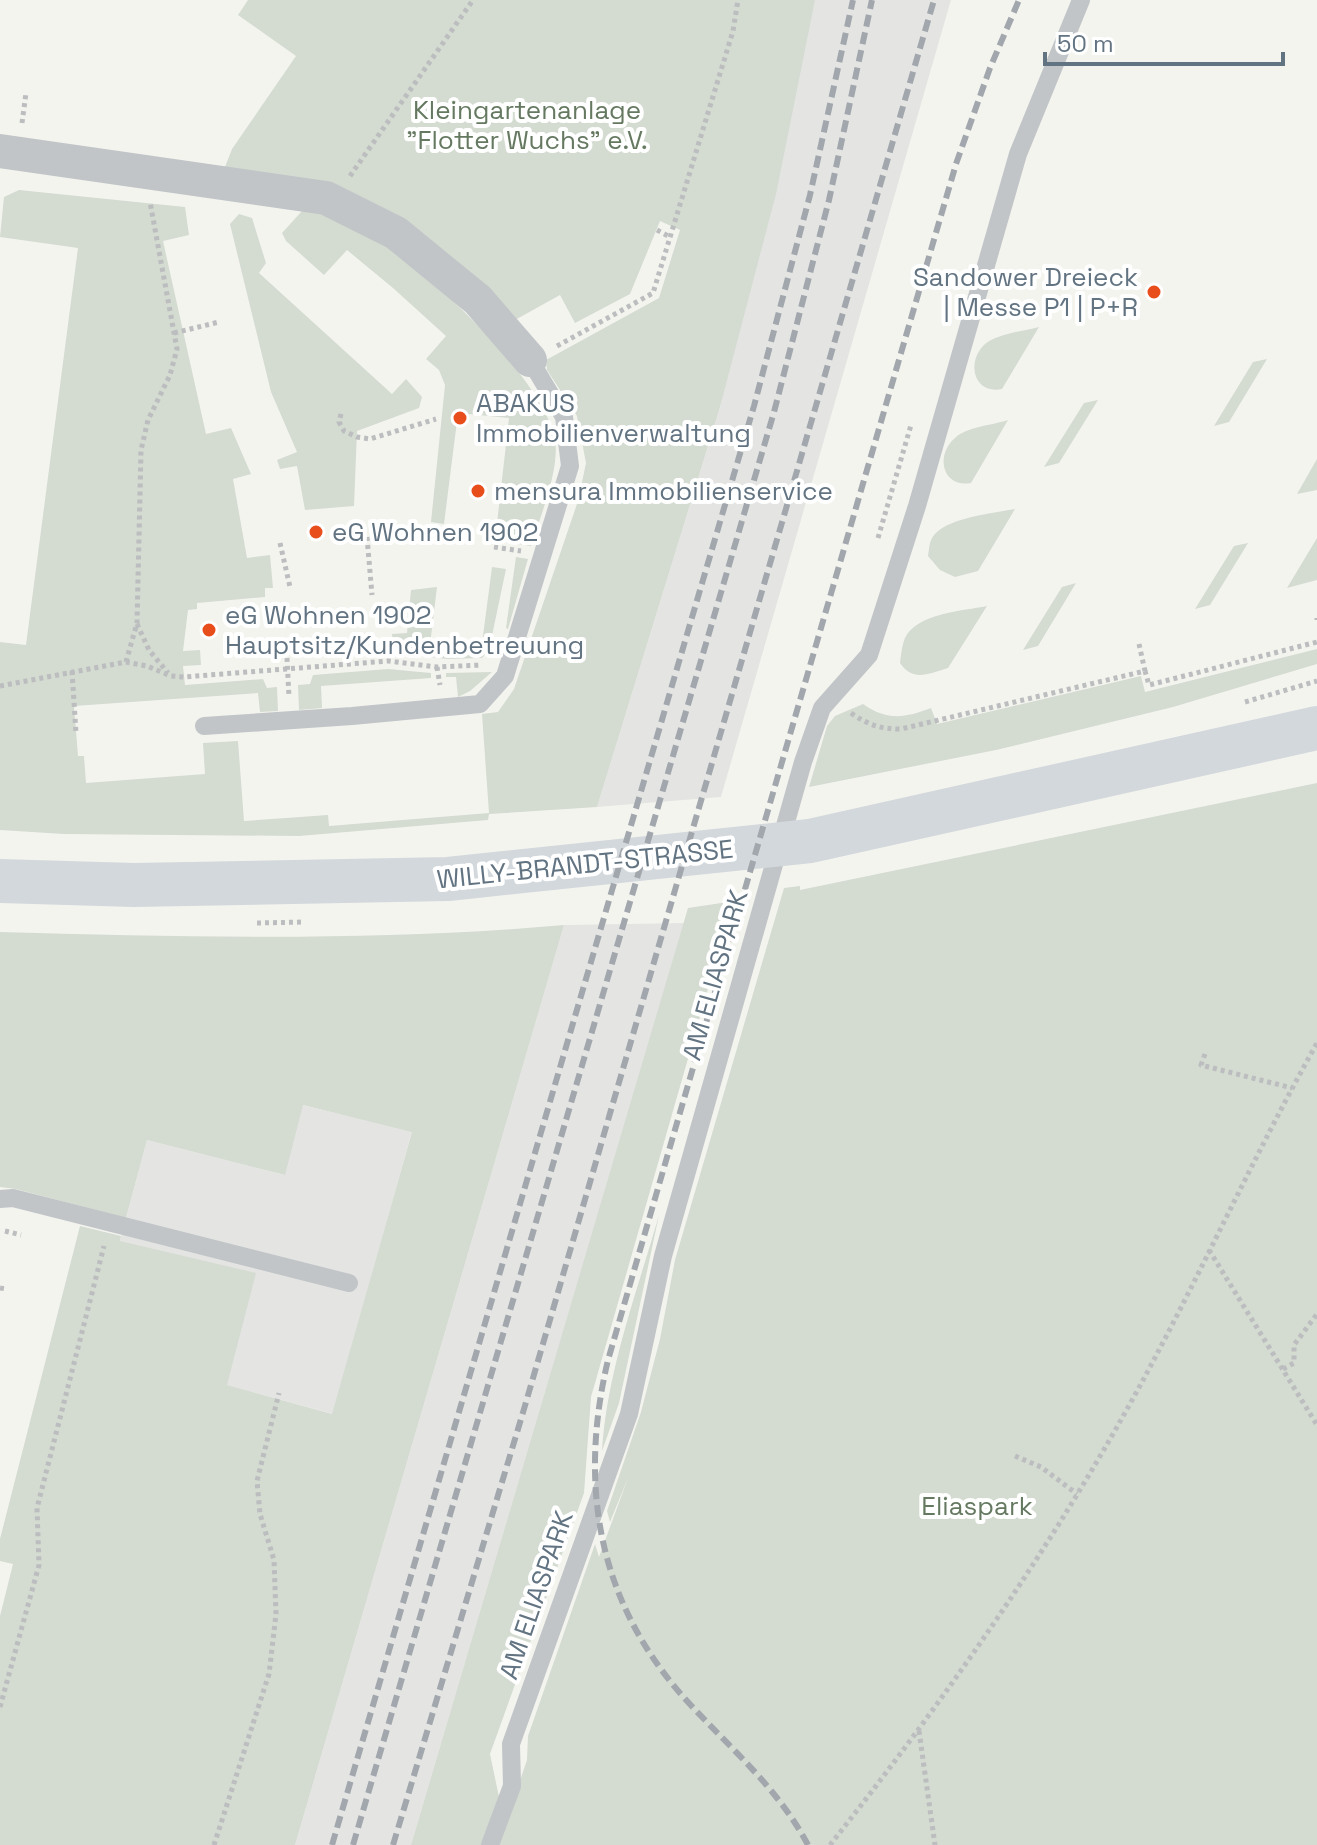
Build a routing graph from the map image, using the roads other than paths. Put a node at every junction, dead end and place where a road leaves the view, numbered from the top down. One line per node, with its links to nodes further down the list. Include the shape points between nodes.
1 (1081, 0): 11 (lane, AM ELIASPARK, via 1018,154 869,655 822,708 803,762 663,1256 629,1414 511,1744 512,1786)
2 (0, 151): 3 (street, via 326,198 396,233 478,300)
3 (530, 360): 5 (lane, via 564,417 570,466 505,676 480,704)
4 (1317, 715): 7 (main road, WILLY-BRANDT-STRASSE)
5 (204, 726)
6 (1317, 728): 7 (main road, WILLY-BRANDT-STRASSE)
7 (1161, 763): 8 (main road, WILLY-BRANDT-STRASSE, via 810,841 463,878 134,885)
8 (0, 881)
9 (0, 1199): 10 (lane, via 13,1198)
10 (349, 1283)
11 (490, 1845)

